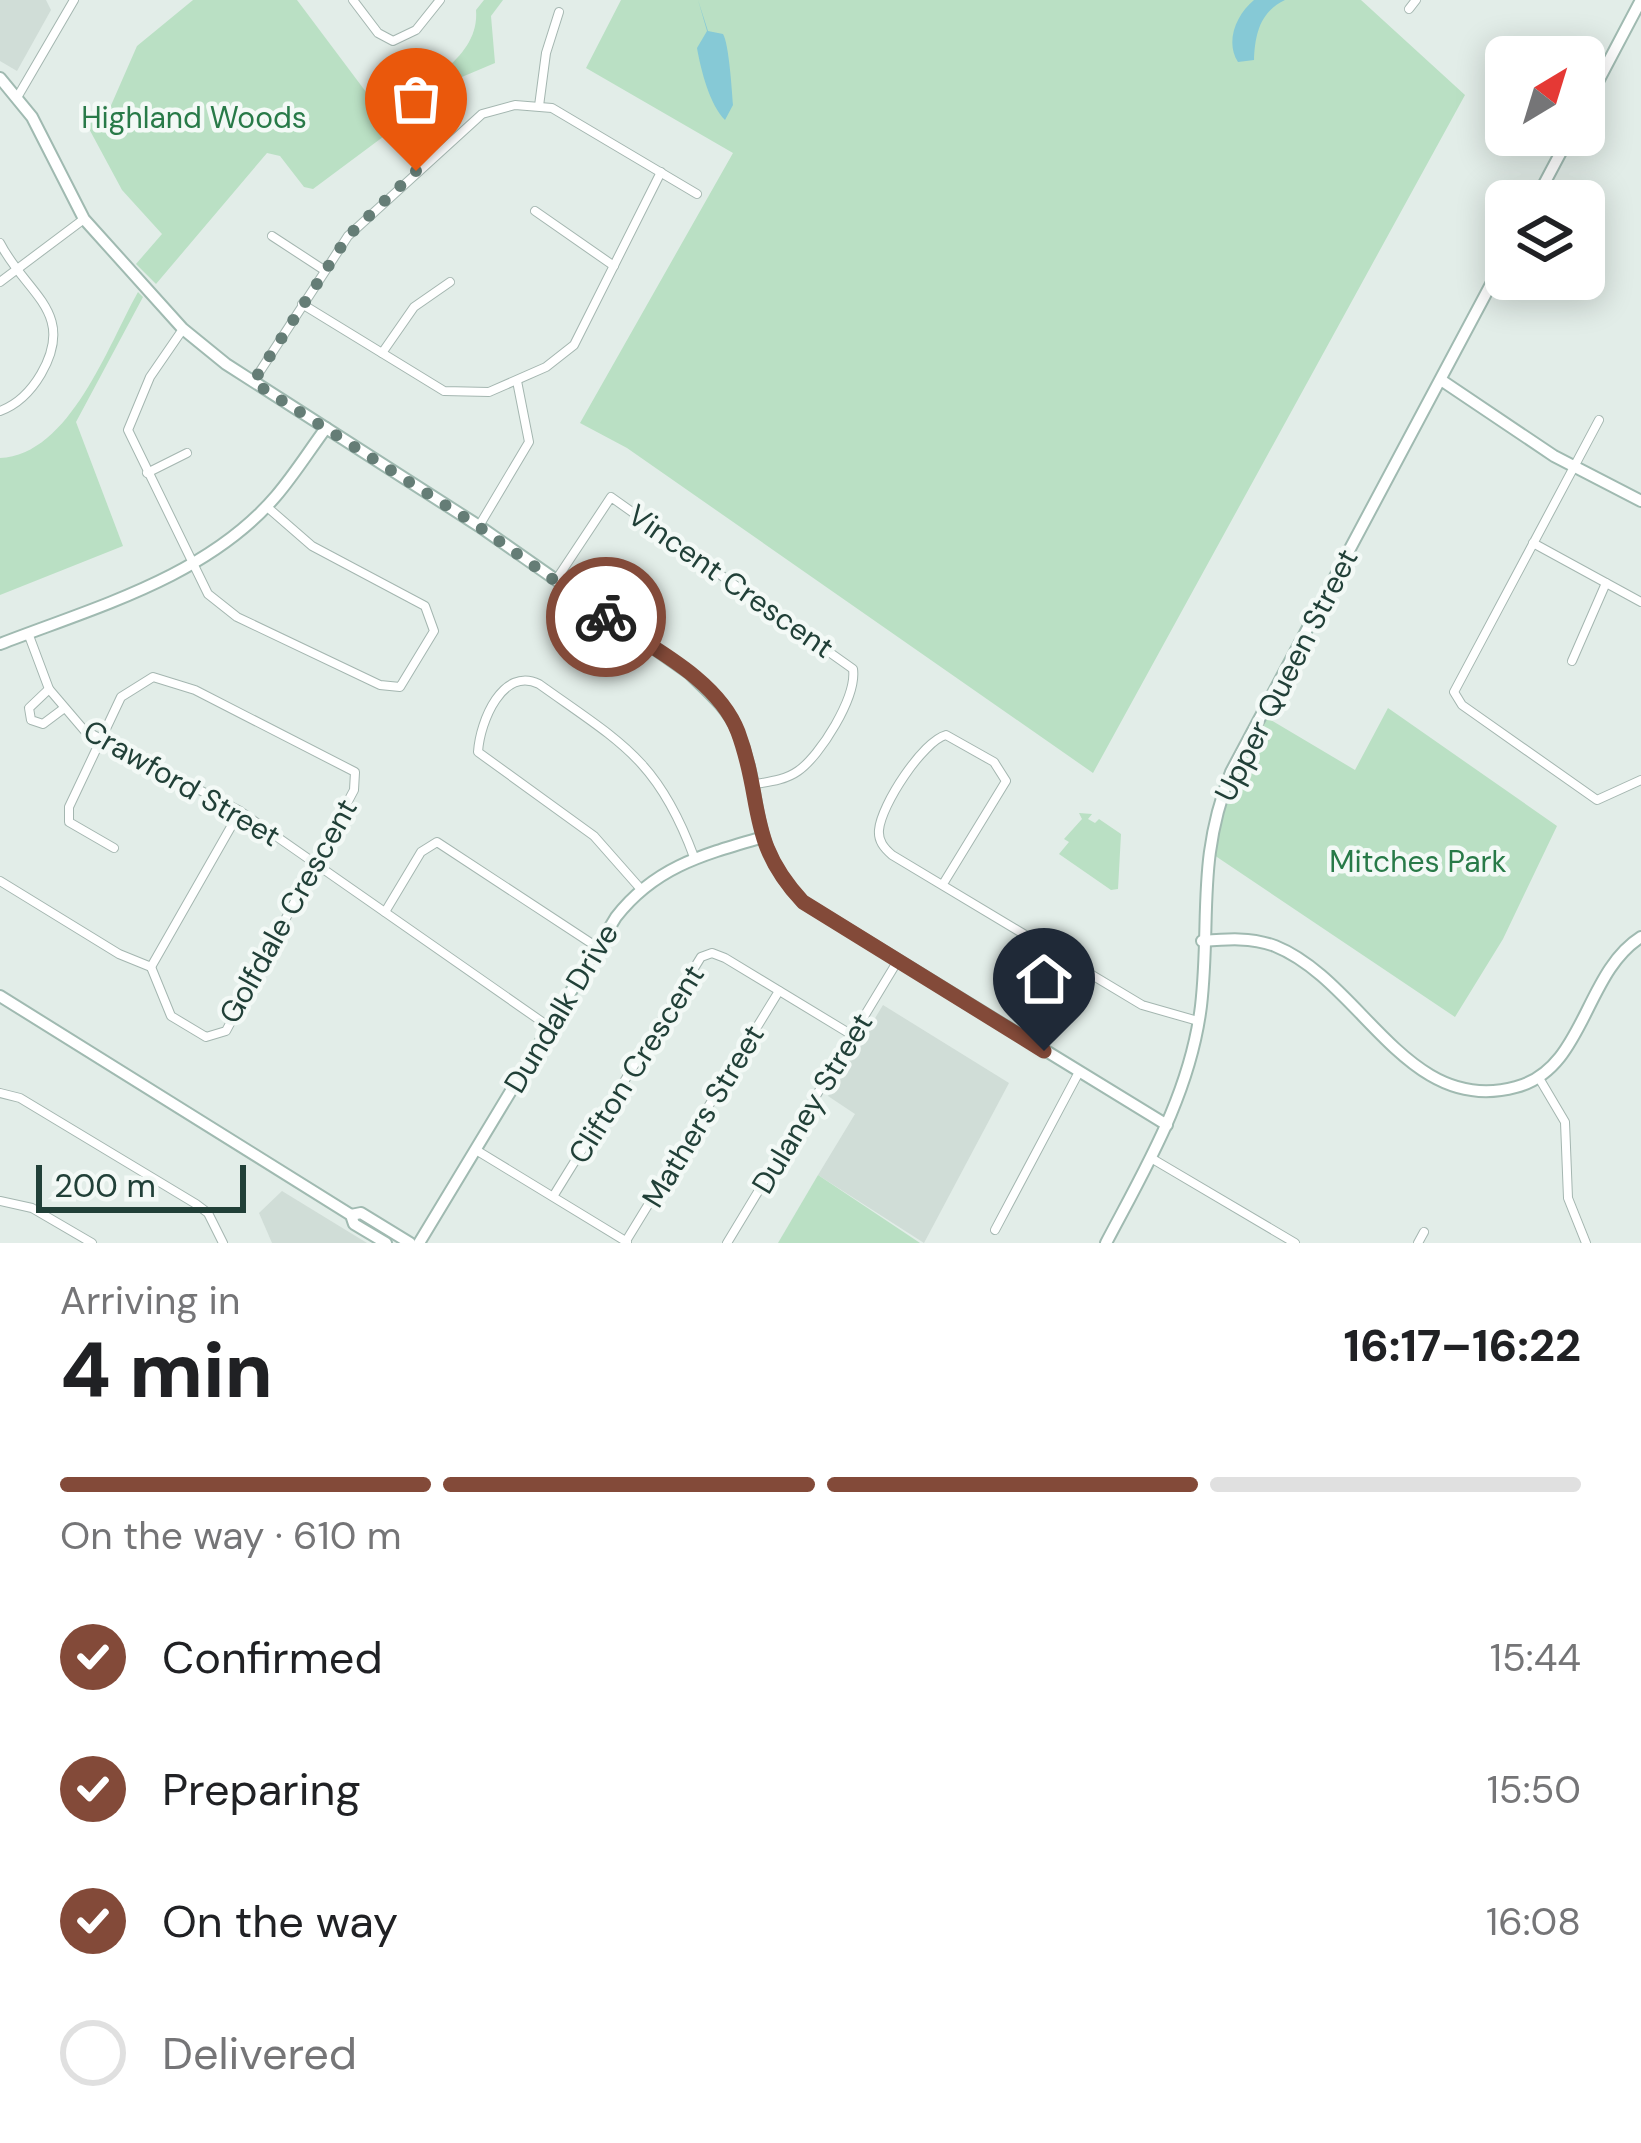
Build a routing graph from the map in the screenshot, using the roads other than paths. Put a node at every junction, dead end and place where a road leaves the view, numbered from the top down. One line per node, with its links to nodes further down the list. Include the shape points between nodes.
1 (74, 0): 8 (street)
2 (353, 0): 3 (street, via 393,41 416,30)
3 (440, 0)
4 (1641, 0): 6 (street)
5 (559, 12): 9 (street)
6 (1605, 68)
7 (0, 78): 8 (street)
8 (18, 96): 13 (street)
9 (539, 106): 10 (street); 17 (street, via 502,108 466,126 368,214)
10 (661, 172): 11 (street); 16 (street)
11 (697, 194)
12 (535, 211): 16 (street)
13 (84, 219): 18 (street); 23 (street)
14 (272, 236): 17 (street)
15 (0, 243): 18 (street)
16 (614, 266): 26 (street, via 574,346)
17 (324, 270): 22 (street)
18 (15, 271): 19 (street); 28 (street, via 56,322 56,346 25,397)
19 (0, 282)
20 (450, 282): 24 (street, via 414,307)
21 (1485, 296): 25 (street, Upper Queen Street)
22 (302, 304): 24 (street); 27 (street)
23 (183, 329): 27 (street); 33 (street, via 131,412 132,444)
24 (382, 353): 26 (street, via 444,392 467,395)
25 (1441, 380): 32 (street); 60 (street, Upper Queen Street, via 1231,772 1208,842)
26 (517, 381): 36 (street, via 529,442)
27 (253, 382): 30 (street)
28 (0, 412)
29 (1599, 420): 32 (street)
30 (326, 428): 35 (street); 36 (street)
31 (187, 453): 33 (street)
32 (1575, 466): 34 (street); 37 (street)
33 (148, 473): 38 (street)
34 (1641, 501)
35 (266, 506): 38 (street); 38 (street, via 312,546 425,606 434,631 400,687 380,685 221,608)
36 (478, 526): 39 (street)
37 (1533, 543): 40 (street); 48 (street, via 1461,670 1457,701 1597,800)
38 (191, 564): 42 (street)
39 (555, 582): 49 (street, via 716,699 737,729); 49 (street, Vincent Crescent, via 611,497 853,669 854,686 812,759 788,777)
40 (1606, 584): 41 (street); 44 (street)
41 (1641, 602)
42 (28, 633): 43 (street); 45 (street, Crawford Street)
43 (0, 644)
44 (1572, 661)
45 (49, 689): 46 (street, Crawford Street); 46 (street, via 29,708 31,720 44,724)
46 (63, 709): 47 (street, Crawford Street)
47 (102, 740): 50 (street, Crawford Street); 52 (street, via 69,822); 54 (street, Golfdale Crescent, via 121,698 153,677 348,764 354,790)
48 (1641, 780)
49 (750, 785): 51 (street)
50 (240, 811): 54 (street, Crawford Street); 63 (street)
51 (760, 838): 53 (street, Dundalk Drive); 62 (street, via 803,902)
52 (114, 848)
53 (694, 857): 57 (street, Dundalk Drive); 57 (street, via 646,764 539,684 514,680 478,752 594,836)
54 (312, 861): 58 (street, Crawford Street); 63 (street, Golfdale Crescent, via 226,1031 206,1037 171,1016)
55 (0, 881): 63 (street)
56 (943, 884): 56 (street, via 1006,781 994,762 946,735 920,751 878,835 892,855); 66 (street, via 1142,1005)
57 (639, 887): 61 (street, Dundalk Drive)
58 (385, 912): 61 (street, via 422,852 437,842); 67 (street, Crawford Street)
59 (1641, 937): 70 (street, via 1608,968 1562,1054)
60 (1202, 941): 66 (street, Upper Queen Street); 70 (street, via 1276,947 1353,1000 1411,1064 1456,1088 1484,1092)
61 (597, 947): 67 (street, Dundalk Drive)
62 (897, 962): 68 (street, Dulaney Street); 69 (street)
63 (151, 967)
64 (779, 991): 68 (street, Clifton Crescent); 75 (street, Clifton Crescent, via 724,958 701,957); 80 (street, Mathers Street)
65 (0, 996): 77 (street)
66 (1198, 1021): 72 (street, Upper Queen Street)
67 (548, 1026): 73 (street, Dundalk Drive)
68 (852, 1035): 85 (street, Dulaney Street)
69 (1079, 1072): 72 (street); 78 (street)
70 (1539, 1078): 89 (street, via 1565,1122 1568,1198)
71 (0, 1093): 82 (street, via 196,1204)
72 (1167, 1124): 74 (street, Upper Queen Street)
73 (475, 1149): 75 (street); 84 (street, Dundalk Drive)
74 (1151, 1159): 86 (street, Upper Queen Street); 87 (street)
75 (554, 1195): 80 (street)
76 (0, 1201): 81 (street, via 32,1208)
77 (351, 1215): 83 (street); 84 (street)
78 (995, 1229)
79 (1424, 1232): 88 (street)
80 (627, 1242)
81 (92, 1243)
82 (223, 1243)
83 (386, 1243)
84 (415, 1243)
85 (727, 1243)
86 (1106, 1243)
87 (1294, 1243)
88 (1418, 1243)
89 (1586, 1243)

